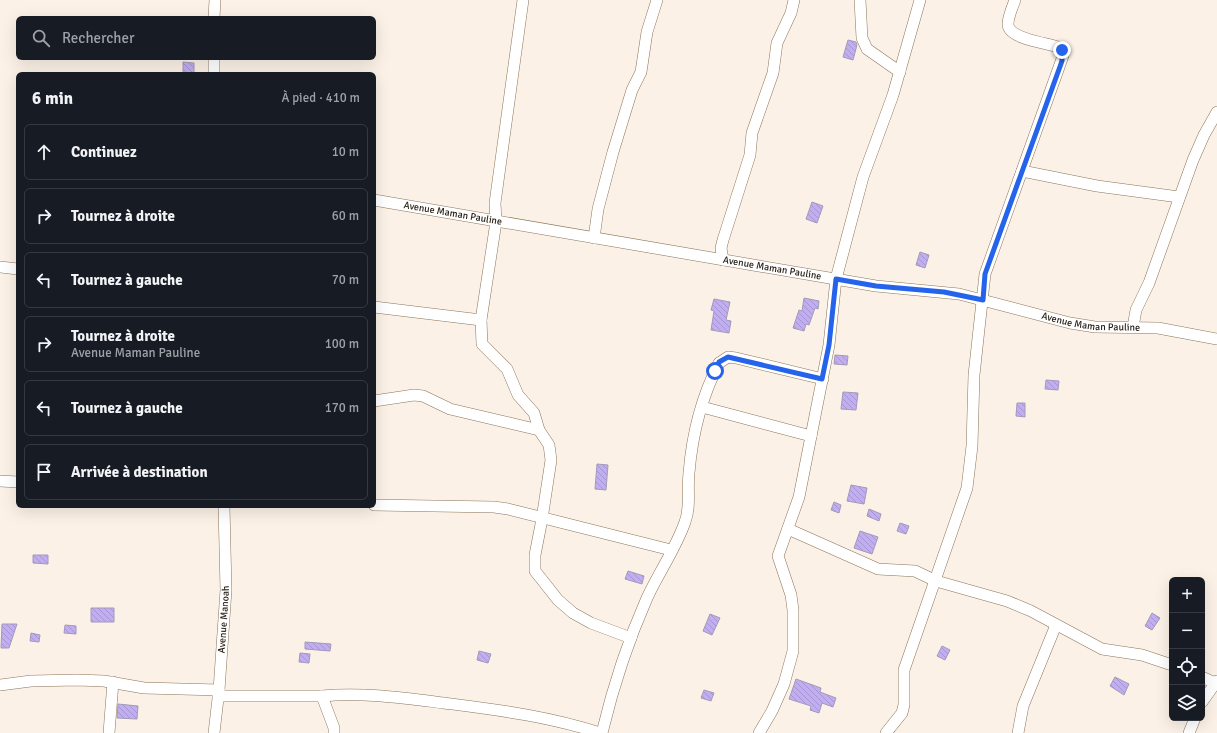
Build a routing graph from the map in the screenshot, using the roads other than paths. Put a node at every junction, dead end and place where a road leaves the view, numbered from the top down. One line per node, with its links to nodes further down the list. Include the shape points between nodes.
1 (215, 0): 8 (street)
2 (523, 0): 16 (street, via 495,203)
3 (657, 0): 17 (street, via 647,32 642,72 632,90 611,158 598,209)
4 (794, 0): 18 (street, via 791,13 776,43 773,73 752,133 750,155 721,248)
5 (860, 0): 11 (street, via 862,38 867,49)
6 (920, 0): 11 (street)
7 (1015, 0): 13 (street, via 1008,24 1011,32 1020,37 1058,47 1062,50 1063,56)
8 (214, 16)
9 (214, 60): 10 (street)
10 (214, 72)
11 (900, 72): 21 (street, via 863,177)
12 (1217, 112): 14 (street, via 1201,141)
13 (1022, 171): 14 (street, via 1097,186); 22 (street, via 985,274)
14 (1179, 197): 25 (street, via 1146,292 1136,310)
15 (376, 200): 16 (street, Avenue Maman Pauline)
16 (496, 222): 17 (street, Avenue Maman Pauline); 24 (street)
17 (594, 238): 18 (street, Avenue Maman Pauline)
18 (724, 260): 21 (street, Avenue Maman Pauline)
19 (0, 267): 20 (street)
20 (16, 268)
21 (836, 279): 22 (street, Avenue Maman Pauline, via 876,286 944,292); 27 (street, via 829,345)
22 (983, 300): 25 (street, Avenue Maman Pauline, via 1070,323 1095,327); 39 (street, via 974,376 972,446 967,488)
23 (376, 307): 24 (street)
24 (481, 320): 30 (street, via 482,344 507,369 518,395 534,413)
25 (1133, 327): 26 (street, Avenue Maman Pauline)
26 (1217, 337)
27 (822, 379): 29 (street, via 728,357 719,362); 31 (street)
28 (376, 401): 30 (street, via 423,396 450,409)
29 (702, 407): 31 (street); 38 (street, via 689,473 688,513)
30 (539, 430): 36 (street, via 549,445 551,454)
31 (811, 436): 37 (street, via 799,498)
32 (0, 481): 33 (street)
33 (16, 482)
34 (376, 505): 36 (street, via 494,507)
35 (224, 508): 47 (street, Avenue Manoah, via 226,590)
36 (542, 519): 38 (street, via 626,537); 41 (street, via 534,571 542,582 573,613 591,623)
37 (788, 529): 39 (street, via 878,569 915,571); 55 (street, via 778,556 791,595 793,651 784,684)
38 (671, 550): 41 (street)
39 (936, 581): 40 (street, via 1007,601); 56 (street, via 904,670 902,713)
40 (1056, 625): 42 (street, via 1102,649 1142,655); 57 (street, via 1023,706)
41 (631, 638): 54 (street)
42 (1169, 663)
43 (1205, 678): 45 (street)
44 (113, 682): 46 (street, via 52,680); 47 (street, via 144,688); 51 (street)
45 (1217, 683): 49 (street)
46 (0, 685)
47 (218, 693): 48 (street); 52 (street, Avenue Manoah)
48 (322, 696): 53 (street); 54 (street, via 339,694 405,698 472,706 547,718)
49 (1205, 698)
50 (1194, 721): 58 (street)
51 (109, 733)
52 (214, 733)
53 (334, 733)
54 (601, 733)
55 (759, 733)
56 (886, 733)
57 (1018, 733)
58 (1189, 733)

